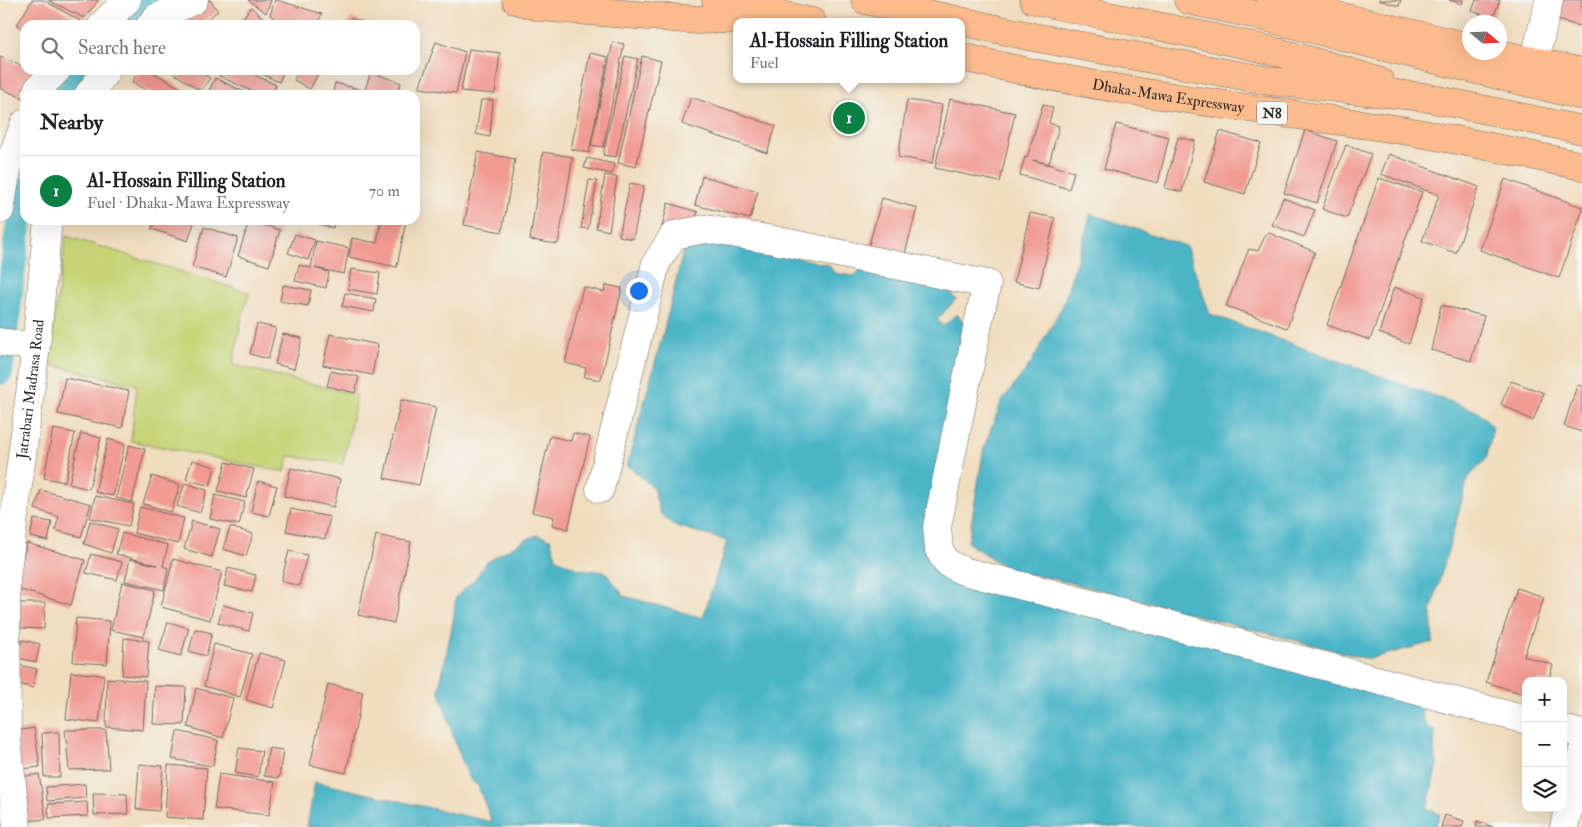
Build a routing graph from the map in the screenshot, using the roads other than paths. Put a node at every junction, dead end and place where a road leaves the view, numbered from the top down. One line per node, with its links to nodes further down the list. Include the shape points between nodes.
1 (127, 0): 13 (street)
2 (194, 0): 14 (street)
3 (516, 0): 10 (main road, via 540,7 697,20 730,19)
4 (716, 0): 10 (main road)
5 (865, 0): 12 (main road)
6 (1034, 0): 26 (main road, via 1280,52 1338,67)
7 (1188, 0): 25 (main road)
8 (1270, 0): 16 (main road)
9 (1549, 0): 19 (street)
10 (756, 9): 11 (main road)
11 (795, 18)
12 (947, 18)
13 (107, 20)
14 (154, 20)
15 (965, 22): 26 (main road, via 1270,81)
16 (1462, 45)
17 (1507, 56): 19 (main road)
18 (965, 58): 29 (main road, Dhaka-Mawa Expressway / N8, via 1132,92 1383,127)
19 (1534, 63): 20 (main road)
20 (1582, 72)
21 (54, 75): 23 (street)
22 (103, 75): 24 (street)
23 (43, 90)
24 (92, 90)
25 (1582, 96)
26 (1424, 97): 27 (main road)
27 (1582, 130)
28 (20, 135): 30 (street, via 6,170)
29 (1582, 166)
30 (0, 210)
31 (48, 225): 33 (street, Jatrabari Madrasa Road)
32 (0, 342): 33 (street)
33 (36, 347): 39 (street, Jatrabari Madrasa Road, via 6,579 7,740)
34 (600, 489): 35 (street, via 656,263 674,235 705,229 987,284 936,527 939,550 947,563 963,571)
35 (1522, 719)
36 (1567, 731): 37 (street)
37 (1582, 734)
38 (1582, 752): 40 (street)
39 (17, 827)
40 (1564, 827)

